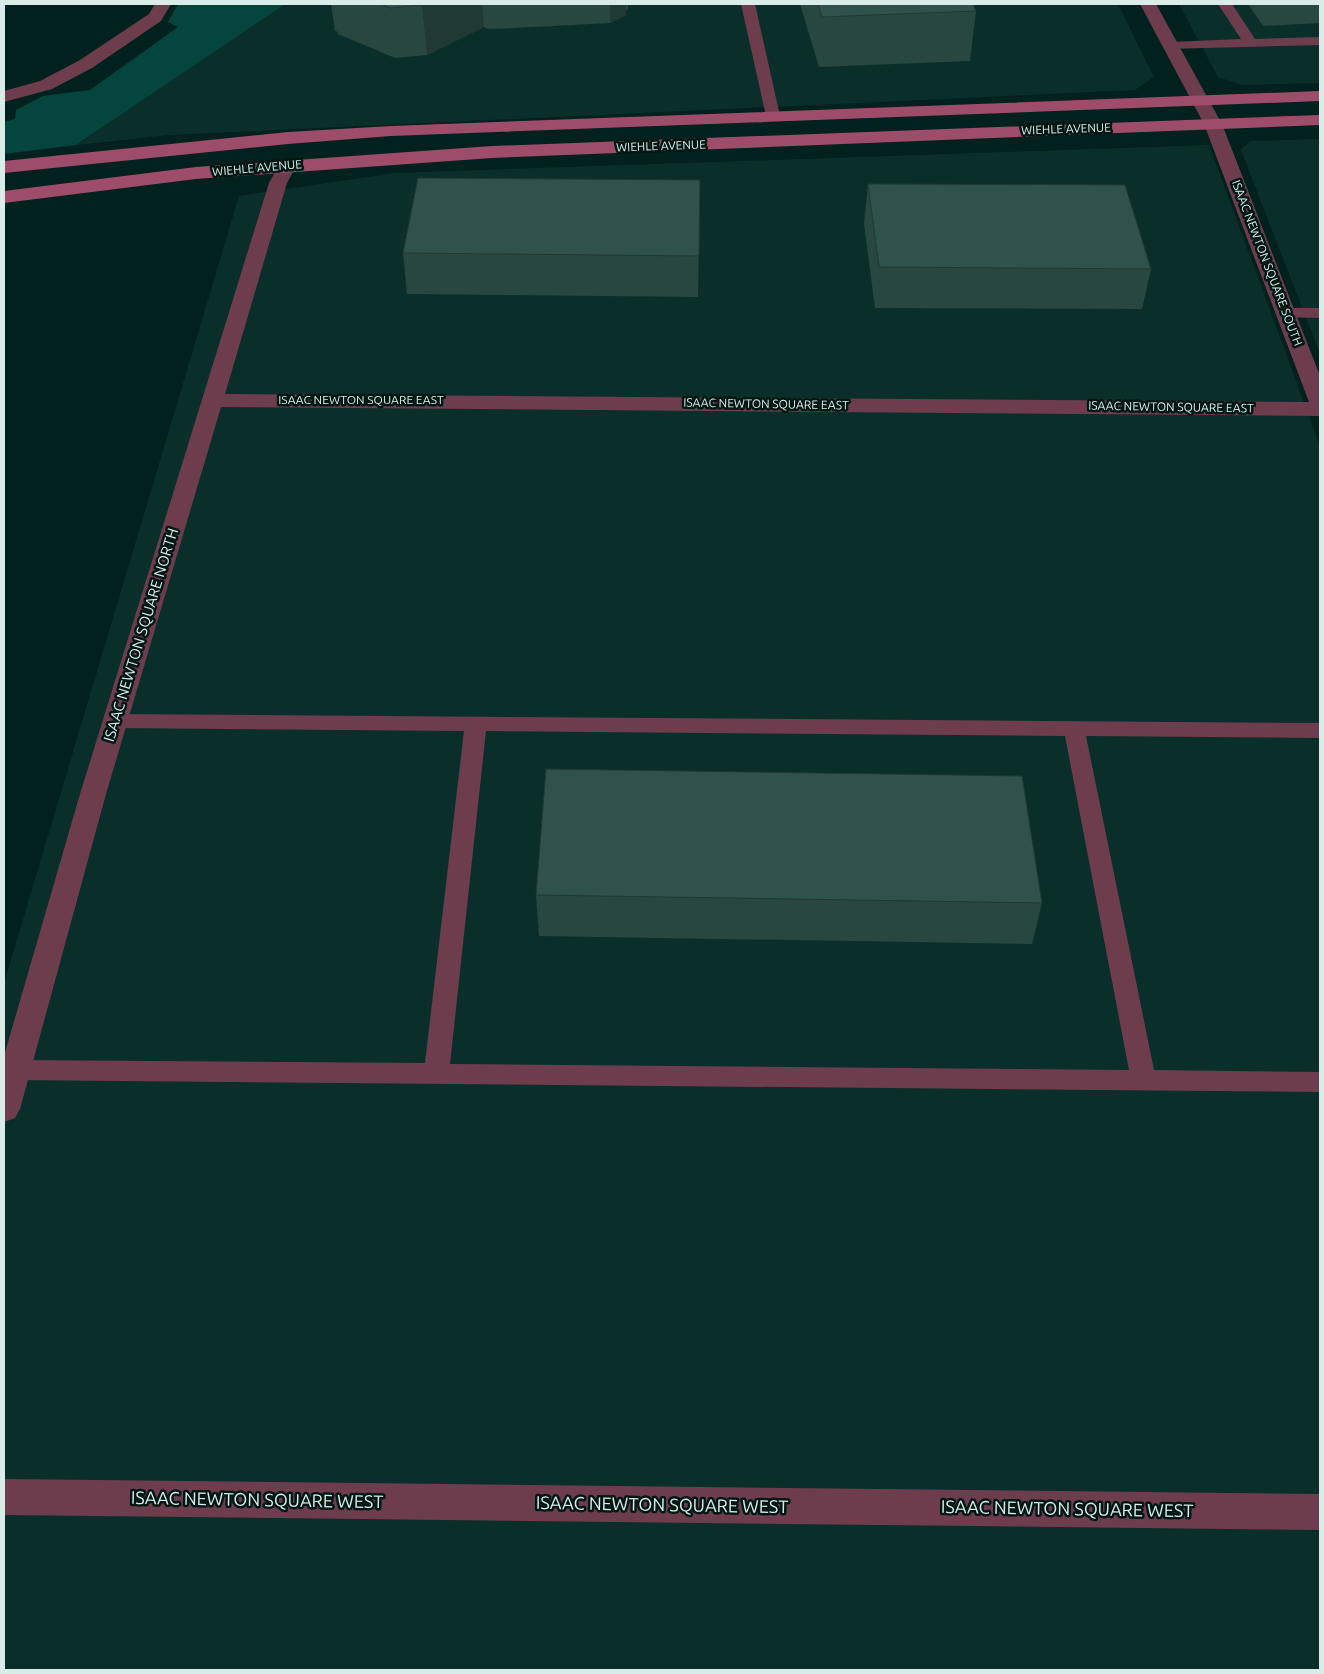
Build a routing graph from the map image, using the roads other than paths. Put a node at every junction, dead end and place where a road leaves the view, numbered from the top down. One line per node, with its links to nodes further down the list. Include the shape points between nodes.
1 (163, 4): 9 (street, via 155,16 86,64 46,85)
2 (748, 4): 11 (lane)
3 (1148, 4): 7 (street, ISAAC NEWTON SQUARE SOUTH)
4 (1225, 4): 6 (lane)
5 (1320, 41): 6 (lane)
6 (1251, 44): 7 (lane)
7 (1171, 46): 10 (street, ISAAC NEWTON SQUARE SOUTH)
8 (1320, 96): 10 (main road, WIEHLE AVENUE)
9 (4, 97)
10 (1201, 100): 11 (main road, WIEHLE AVENUE); 13 (street, ISAAC NEWTON SQUARE SOUTH)
11 (773, 116): 15 (main road, WIEHLE AVENUE, via 391,131 288,138)
12 (1320, 120): 13 (main road, WIEHLE AVENUE)
13 (1214, 124): 14 (main road, WIEHLE AVENUE, via 492,152); 17 (street, ISAAC NEWTON SQUARE SOUTH)
14 (288, 165): 16 (main road, WIEHLE AVENUE); 19 (street, ISAAC NEWTON SQUARE NORTH, via 278,183)
15 (4, 168)
16 (4, 197)
17 (1286, 313): 18 (lane); 20 (street, ISAAC NEWTON SQUARE SOUTH)
18 (1320, 313)
19 (211, 400): 21 (street, ISAAC NEWTON SQUARE EAST); 22 (street, ISAAC NEWTON SQUARE NORTH)
20 (1320, 403)
21 (1320, 409)
22 (115, 721): 23 (lane); 26 (street, ISAAC NEWTON SQUARE NORTH)
23 (476, 723): 24 (lane); 27 (lane)
24 (1074, 728): 25 (lane); 28 (lane)
25 (1320, 730)
26 (15, 1070): 27 (lane); 30 (street, ISAAC NEWTON SQUARE NORTH)
27 (436, 1073): 28 (lane)
28 (1143, 1080): 29 (lane)
29 (1320, 1082)
30 (4, 1109)
31 (4, 1497): 32 (street, ISAAC NEWTON SQUARE WEST)
32 (1320, 1512)

